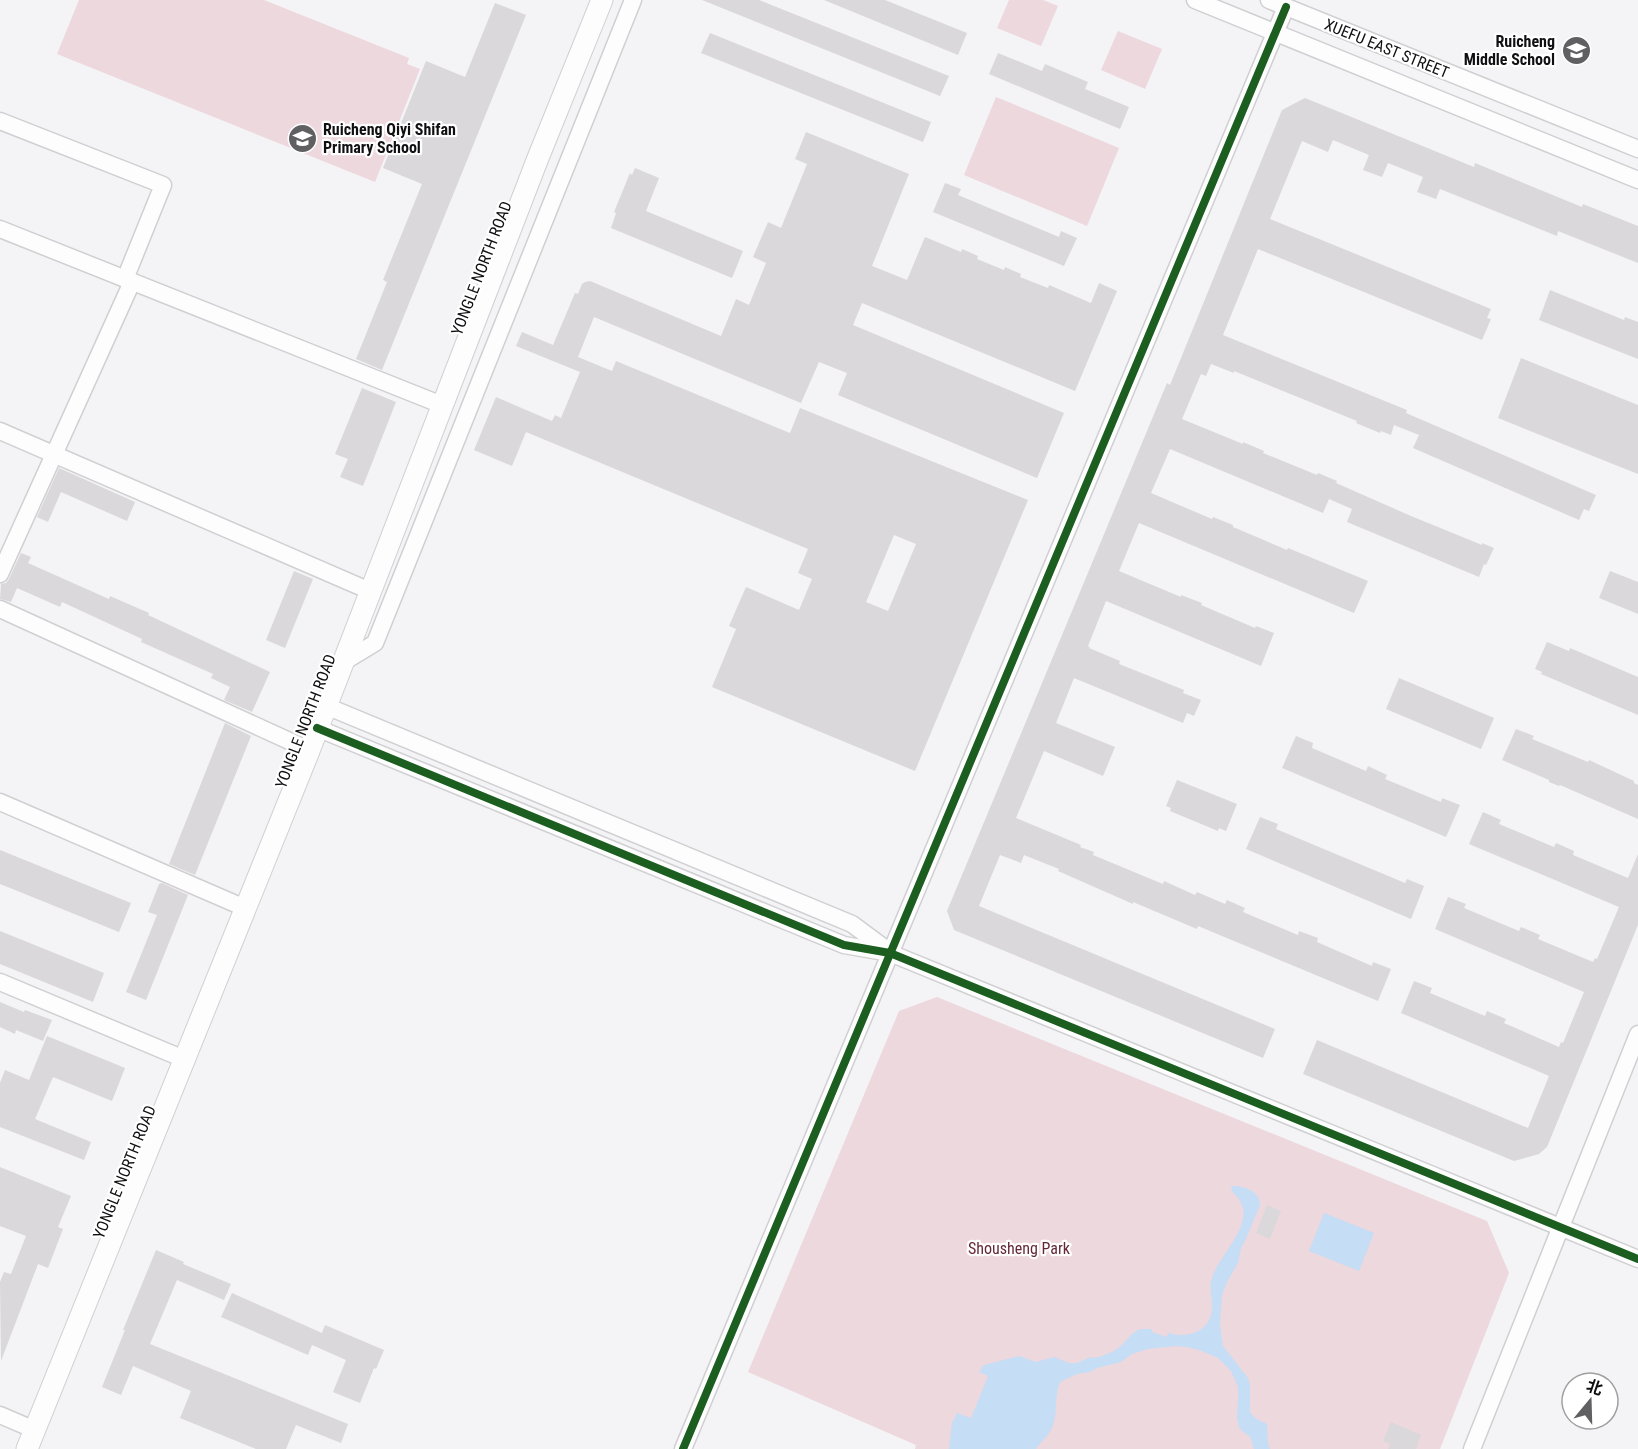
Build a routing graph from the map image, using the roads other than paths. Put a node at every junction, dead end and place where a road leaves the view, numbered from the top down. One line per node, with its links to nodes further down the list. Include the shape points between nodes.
1 (602, 0): 12 (main road, YONGLE NORTH ROAD)
2 (633, 0): 18 (street, via 375,644)
3 (1195, 0): 6 (street)
4 (1269, 0): 5 (street, XUEFU EAST STREET)
5 (1286, 7): 6 (street); 8 (street, XUEFU EAST STREET)
6 (1275, 33): 9 (street); 24 (street)
7 (0, 121): 11 (street, via 163,185)
8 (1638, 149)
9 (1638, 180)
10 (0, 229): 11 (street)
11 (129, 280): 12 (street); 14 (street)
12 (442, 405): 16 (main road, YONGLE NORTH ROAD)
13 (0, 431): 14 (street)
14 (53, 454): 15 (street); 16 (street)
15 (0, 573)
16 (370, 591): 18 (main road, YONGLE NORTH ROAD)
17 (0, 609): 21 (street)
18 (342, 663): 19 (main road, YONGLE NORTH ROAD)
19 (326, 706): 20 (main road, YONGLE NORTH ROAD); 24 (street, via 852,924)
20 (317, 728): 21 (main road, YONGLE NORTH ROAD); 24 (street, via 844,945)
21 (309, 750): 23 (main road, YONGLE NORTH ROAD)
22 (0, 802): 23 (street)
23 (245, 908): 27 (main road, YONGLE NORTH ROAD)
24 (890, 953): 28 (street); 32 (street)
25 (0, 982): 27 (street)
26 (1638, 1034): 28 (street)
27 (184, 1059): 31 (main road, YONGLE NORTH ROAD)
28 (1561, 1227): 29 (street); 33 (street)
29 (1638, 1259)
30 (0, 1415): 31 (street)
31 (31, 1439)
32 (683, 1449)
33 (1472, 1449)

